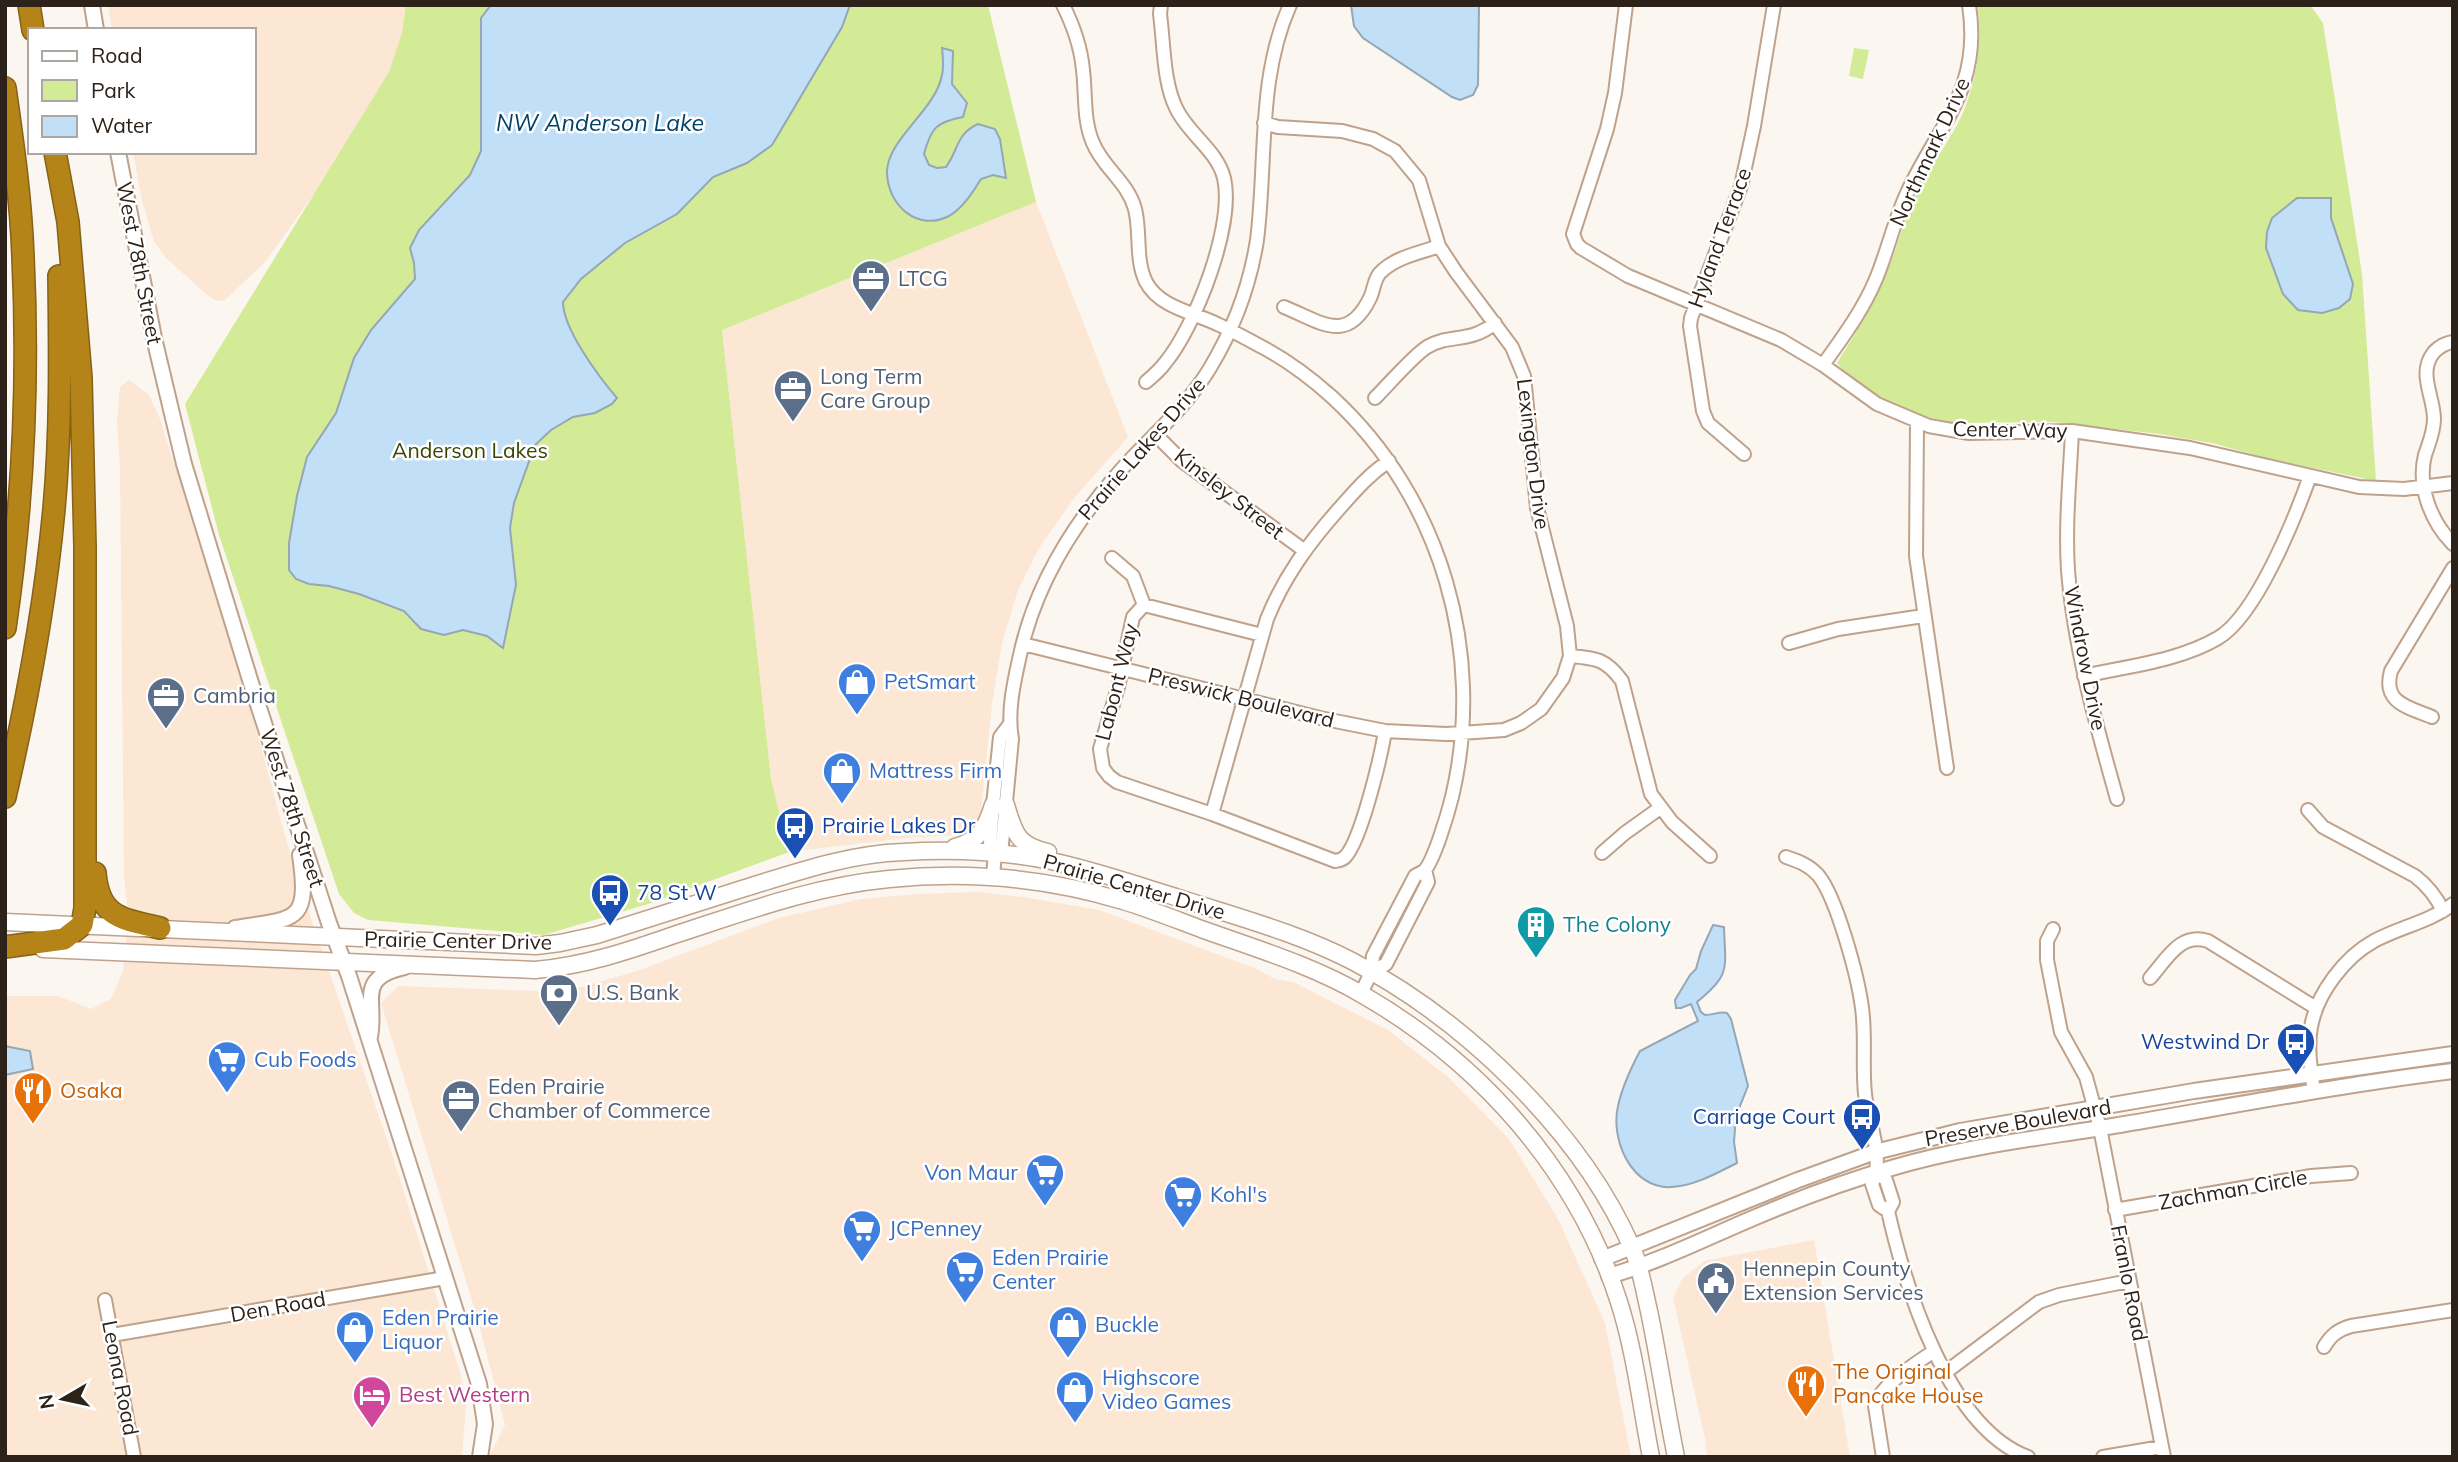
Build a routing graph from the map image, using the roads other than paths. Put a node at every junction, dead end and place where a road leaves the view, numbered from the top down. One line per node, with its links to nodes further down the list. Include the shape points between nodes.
1 (29, 5): 9 (highway)
2 (92, 5): 10 (street)
3 (1063, 5): 19 (street, via 1083,69 1088,129 1094,146 1130,194 1146,281 1166,303)
4 (1161, 5): 19 (street, via 1170,92 1187,126 1219,165 1225,187 1225,219 1216,260)
5 (1290, 5): 12 (street, Prairie Lakes Drive, via 1276,45)
6 (1626, 5): 17 (street, Center Way, via 1607,129 1573,234 1577,244 1628,276)
7 (1774, 5): 17 (street, Hyland Terrace, via 1741,186)
8 (1969, 5): 23 (street, Northmark Drive, via 1972,44 1959,100 1907,192 1863,306)
9 (33, 28)
10 (96, 28)
11 (5, 88): 40 (highway, via 19,201 25,344 23,443)
12 (1264, 123): 16 (street, Lexington Drive, via 1342,131 1395,151 1419,180); 21 (street, Prairie Lakes Drive, via 1256,240 1250,274)
13 (53, 154): 52 (highway, via 68,222 81,378)
14 (53, 154): 53 (highway, via 60,276 54,508 33,667)
15 (118, 154): 59 (street, West 78th Street, via 175,428 213,563)
16 (1440, 246): 18 (street, via 1397,261 1378,274 1370,298 1348,325 1331,326); 20 (street, Lexington Drive)
17 (1695, 304): 23 (street, Center Way, via 1781,340); 29 (street, Hyland Terrace, via 1690,326 1703,411 1708,424)
18 (1284, 307)
19 (1193, 313): 21 (street); 24 (street, via 1166,362)
20 (1495, 323): 25 (street, via 1475,336 1425,348); 44 (street, Lexington Drive, via 1524,376 1537,508 1566,618)
21 (1230, 331): 28 (street, Prairie Lakes Drive, via 1189,398); 30 (street, via 1267,350 1322,389)
22 (2453, 342): 33 (street, via 2438,348 2426,370 2434,421 2423,467)
23 (1823, 365): 26 (street, Center Way, via 1877,404)
24 (1146, 382)
25 (1375, 398)
26 (1917, 422): 27 (street, Center Way, via 1969,433); 39 (street, via 1916,537)
27 (2072, 431): 31 (street, Center Way, via 2190,448); 46 (street, Windrow Drive, via 2068,570)
28 (1156, 435): 35 (street, Kinsley Street, via 1182,461); 43 (street, Prairie Lakes Drive, via 1070,535 1034,606)
29 (1744, 454)
30 (1389, 461): 35 (street, via 1360,484); 50 (street, via 1430,533 1455,612 1465,691)
31 (2310, 477): 33 (street, Center Way, via 2384,490); 46 (street, via 2292,526 2248,608 2221,637 2185,653)
32 (2453, 483): 33 (street, Center Way)
33 (2424, 487): 34 (street, via 2431,514)
34 (2453, 544)
35 (1305, 551): 41 (street, via 1276,596)
36 (1112, 558): 38 (street, Labont Way, via 1133,576)
37 (2453, 568): 48 (street, via 2388,682 2400,704)
38 (1144, 605): 41 (street, Labont Way); 45 (street, Labont Way, via 1133,617)
39 (1923, 616): 42 (street, via 1838,629); 51 (street)
40 (5, 628)
41 (1262, 635): 47 (street)
42 (1789, 643)
43 (1023, 644): 45 (street, Preswick Boulevard); 55 (street, Prairie Lakes Drive, via 1014,682 1012,739)
44 (1570, 656): 50 (street, Lexington Drive, via 1563,678 1541,709 1504,730); 56 (street, via 1602,660 1622,681 1645,777)
45 (1121, 668): 47 (street, Preswick Boulevard); 58 (street, Labont Way, via 1100,749 1103,768 1117,782)
46 (2084, 676): 54 (street, Windrow Drive)
47 (1245, 698): 49 (street, Preswick Boulevard); 58 (street)
48 (2432, 717)
49 (1385, 731): 50 (street, Preswick Boulevard); 58 (street, Labont Way, via 1365,815 1343,859 1335,861)
50 (1463, 734): 77 (street, via 1449,807 1425,870 1428,882 1386,964)
51 (1947, 768)
52 (86, 792): 69 (highway); 70 (highway, via 100,900 124,919)
53 (5, 797)
54 (2116, 799)
55 (1000, 805): 60 (main road, via 979,836 968,844); 61 (street, Prairie Lakes Drive, via 1002,844); 66 (main road, via 1016,835 1029,846 1084,860)
56 (1660, 808): 62 (street); 63 (street)
57 (2308, 810): 67 (street, via 2323,827 2415,876)
58 (1212, 814)
59 (296, 819): 72 (street, via 305,887 301,906 288,918); 73 (street, West 78th Street)
60 (939, 851): 61 (main road, Prairie Center Drive); 73 (main road, Prairie Center Drive, via 832,862 560,943)
61 (995, 853): 65 (street, Prairie Lakes Drive); 66 (main road, Prairie Center Drive, via 1049,860)
62 (1602, 853)
63 (1710, 856)
64 (1786, 857): 88 (street, via 1803,863 1819,877 1843,932 1862,1009 1865,1096)
65 (993, 876): 76 (main road, Prairie Center Drive, via 917,876 825,889 569,966 536,970); 79 (main road, Prairie Center Drive, via 1124,901 1310,969)
66 (1132, 883): 77 (main road, Prairie Center Drive, via 1284,933)
67 (2448, 908): 80 (street, via 2356,953)
68 (5, 922): 69 (main road, Prairie Center Drive)
69 (82, 925): 70 (main road, Prairie Center Drive); 74 (highway, via 64,939)
70 (160, 928): 72 (main road, Prairie Center Drive)
71 (2053, 929): 86 (street, Franlo Road, via 2047,941 2047,960 2061,1032 2086,1077)
72 (217, 931): 73 (main road, Prairie Center Drive)
73 (335, 937): 75 (street, West 78th Street)
74 (5, 947): 75 (main road, Prairie Center Drive)
75 (344, 962): 76 (main road, Prairie Center Drive); 81 (street, West 78th Street)
76 (411, 965): 81 (street, via 383,973 374,984 369,995 374,1017)
77 (1371, 973): 79 (street); 92 (main road, Prairie Center Drive, via 1455,1028 1520,1089 1587,1166)
78 (2150, 978): 80 (street, via 2184,941 2201,938)
79 (1361, 993): 93 (main road, Prairie Center Drive, via 1466,1068 1512,1115 1555,1172)
80 (2316, 1008): 84 (street, via 2309,1047)
81 (369, 1042): 96 (street, West 78th Street)
82 (2453, 1054): 84 (street, Preserve Boulevard)
83 (2453, 1071): 85 (street, Preserve Boulevard)
84 (2311, 1074): 85 (street); 86 (street, Preserve Boulevard)
85 (2314, 1092): 87 (street, Preserve Boulevard)
86 (2094, 1109): 87 (street, Franlo Road); 88 (street, Preserve Boulevard, via 1960,1131)
87 (2100, 1128): 89 (street, Preserve Boulevard, via 1990,1144); 91 (street, Franlo Road)
88 (1875, 1152): 89 (street); 92 (street, Preserve Boulevard)
89 (1877, 1172): 94 (street, Preserve Boulevard); 102 (street, via 1872,1184 1879,1205 1888,1211 1899,1257)
90 (2351, 1173): 91 (street, Zachman Circle)
91 (2115, 1210): 97 (street, Franlo Road)
92 (1632, 1248): 93 (street, Preserve Boulevard); 94 (main road, Prairie Center Drive)
93 (1602, 1258): 95 (main road, Prairie Center Drive)
94 (1640, 1267): 95 (street, Preserve Boulevard); 108 (main road, Prairie Center Drive)
95 (1609, 1276): 107 (main road, Prairie Center Drive, via 1624,1319)
96 (445, 1279): 100 (street, Den Road); 106 (street, West 78th Street, via 479,1384 485,1424)
97 (2129, 1281): 103 (street, via 2039,1302); 104 (street, Franlo Road)
98 (105, 1300): 100 (street, Leona Road)
99 (2453, 1310): 101 (street, via 2340,1329)
100 (112, 1335): 105 (street, Leona Road)
101 (2324, 1347)
102 (1934, 1351): 103 (street); 109 (street, via 1877,1397)
103 (1946, 1372): 110 (street, via 1990,1434)
104 (2163, 1452): 111 (street)
105 (134, 1457)
106 (480, 1457)
107 (1651, 1457)
108 (1675, 1457)
109 (1884, 1457)
110 (2028, 1457)
111 (2103, 1457)

